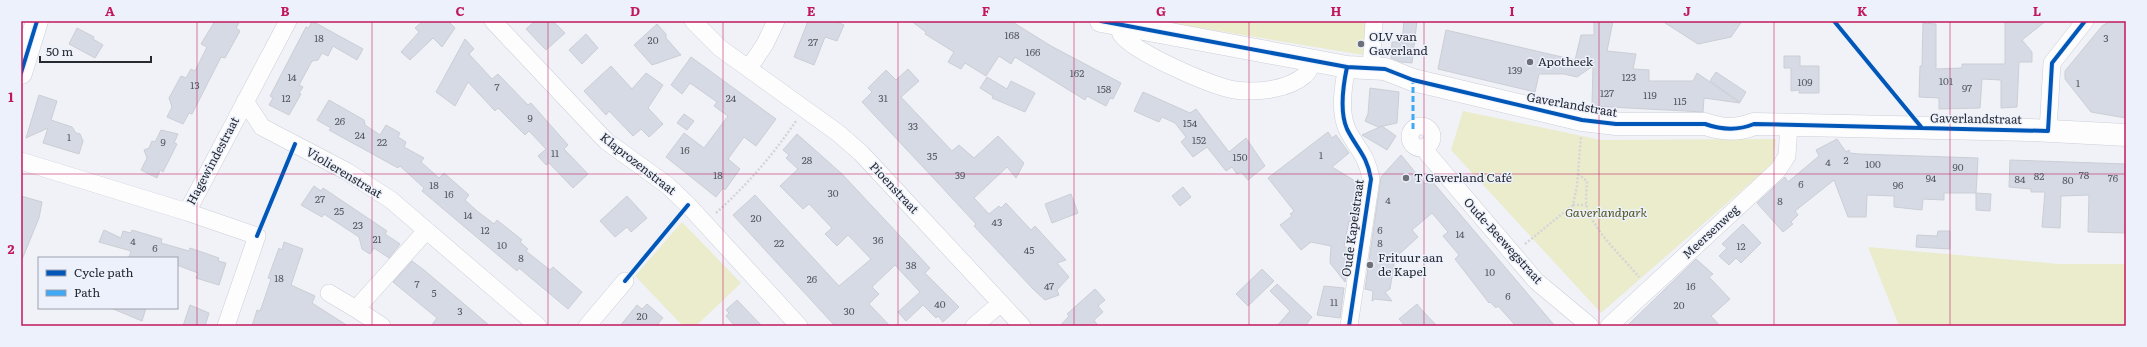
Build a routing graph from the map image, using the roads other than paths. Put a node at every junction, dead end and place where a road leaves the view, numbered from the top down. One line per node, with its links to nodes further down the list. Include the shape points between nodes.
1 (37, 21): 13 (street)
2 (288, 21): 14 (street, Hagewindestraat)
3 (493, 21): 30 (street, Klaprozenstraat, via 606,142 667,185)
4 (693, 21): 11 (street, Pioenstraat, via 720,48)
5 (776, 21): 11 (street)
6 (1374, 21): 12 (street)
7 (2085, 21): 16 (street, via 2052,63)
8 (1110, 23): 9 (street, Gaverlandstraat); 9 (street, Gaverlandstraat, via 1127,39 1152,56 1187,73 1234,90 1260,90 1286,84 1305,75)
9 (1313, 59): 10 (street, Gaverlandstraat)
10 (1347, 67): 12 (street, Gaverlandstraat); 33 (street, Oude Kapelstraat, via 1343,98 1345,121 1366,159 1371,179)
11 (749, 68): 24 (street, Pioenstraat, via 861,152)
12 (1371, 68): 15 (street, Gaverlandstraat, via 1386,69 1413,80 1582,120 1616,124 1705,124 1718,129 1741,129 1754,124)
13 (21, 73)
14 (245, 100): 20 (street, Hagewindestraat); 21 (street, Violierenstraat, via 262,127 346,171 391,200)
15 (1789, 125): 16 (street, Gaverlandstraat); 35 (street, Meersenweg, via 1787,156 1778,170)
16 (2048, 131): 17 (street, Gaverlandstraat)
17 (2126, 135)
18 (1425, 147): 34 (street, Oude-Beewegstraat, via 1428,154 1536,281)
19 (21, 161): 20 (street, Hagewindestraat)
20 (187, 212): 26 (street, via 257,236)
21 (426, 231): 25 (street); 28 (street, Violierenstraat)
22 (625, 281): 29 (street)
23 (329, 293): 25 (street)
24 (1001, 303): 31 (street); 32 (street, Pioenstraat)
25 (356, 309): 27 (street)
26 (226, 326)
27 (382, 326)
28 (538, 326)
29 (587, 326)
30 (799, 326)
31 (974, 326)
32 (1022, 326)
33 (1350, 326)
34 (1590, 326)
35 (1609, 326)

